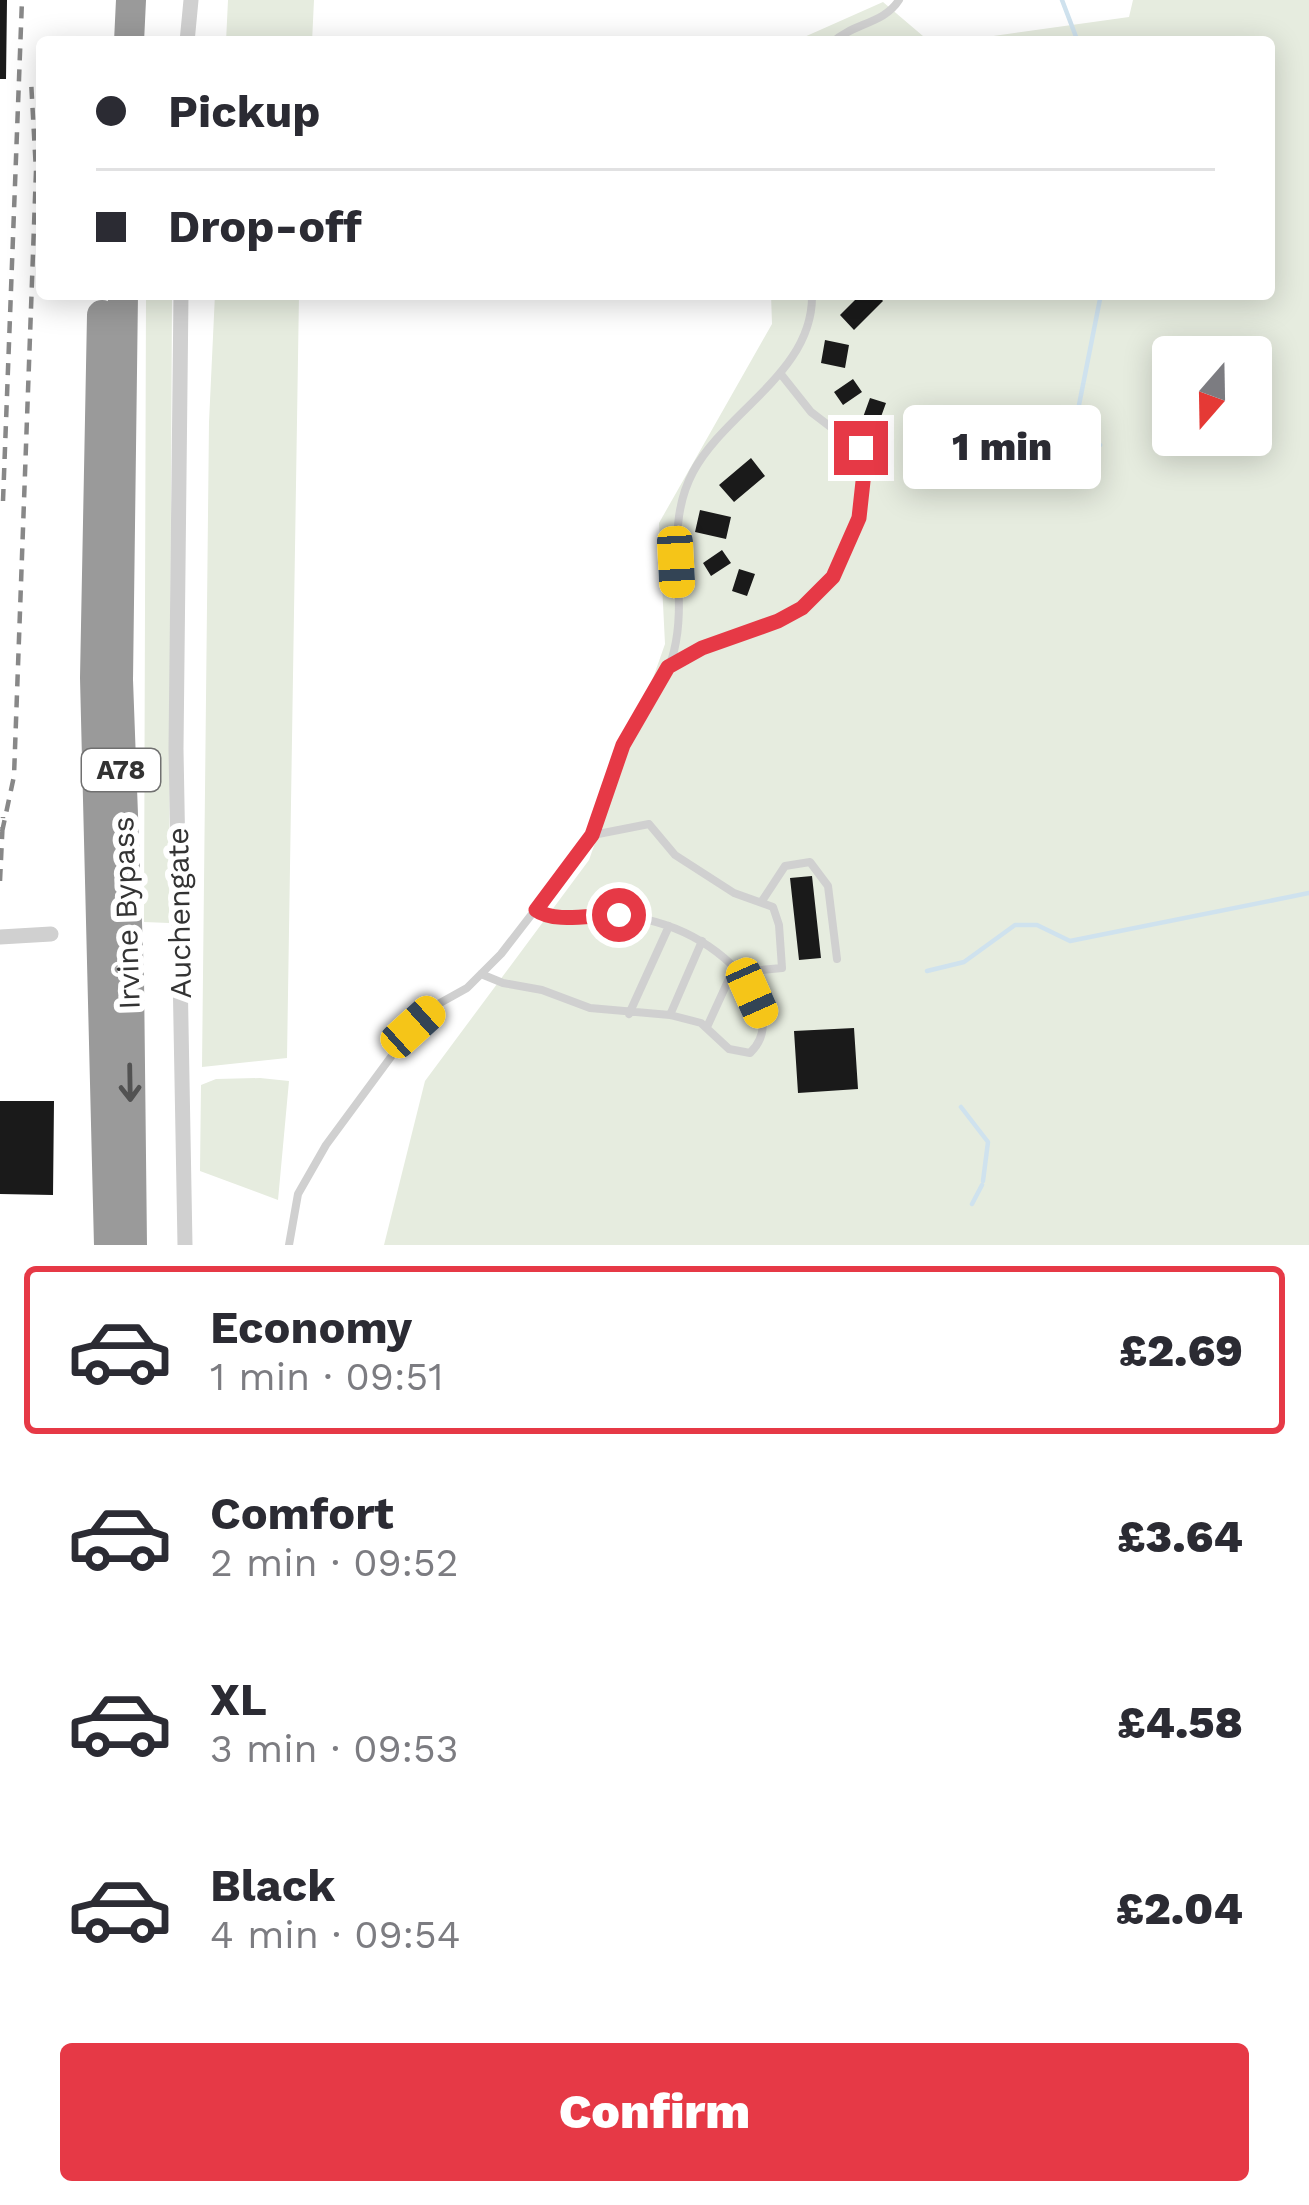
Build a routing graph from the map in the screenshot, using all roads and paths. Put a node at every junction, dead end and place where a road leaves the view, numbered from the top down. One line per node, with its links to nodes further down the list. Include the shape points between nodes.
1 (111, 0): 5 (highway)
2 (131, 0): 6 (highway)
3 (190, 0): 7 (street)
4 (898, 0): 8 (lane, via 881,18)
5 (109, 36)
6 (129, 36)
7 (188, 36)
8 (839, 36)
9 (103, 300): 28 (highway, Irvine Bypass / A78, via 95,678)
10 (123, 300): 29 (highway, Irvine Bypass / A78, one-way to 29, via 118,680)
11 (181, 300): 30 (street, Auchengate, via 176,749)
12 (811, 300): 13 (lane, via 805,331)
13 (780, 373): 14 (lane, via 705,450 689,478 678,508 679,628); 14 (lane, via 811,412 866,454 859,518 833,577 802,608)
14 (668, 667): 15 (lane, via 623,745)
15 (592, 835): 16 (lane, via 649,824 675,855 734,893); 17 (lane)
16 (762, 901): 22 (lane, via 784,866 810,862 828,886); 23 (lane, via 778,925 782,968)
17 (536, 910): 18 (lane); 24 (lane)
18 (669, 926): 21 (lane); 25 (lane)
19 (51, 934): 20 (street)
20 (0, 937)
21 (702, 941): 23 (lane); 26 (lane)
22 (837, 959)
23 (736, 970): 27 (lane); 27 (lane, via 762,1016 761,1042 738,1052)
24 (481, 974): 25 (lane); 31 (lane, via 413,1027 326,1145 298,1194)
25 (629, 1014): 26 (lane)
26 (670, 1015): 27 (lane)
27 (707, 1027)
28 (109, 1245)
29 (132, 1245)
30 (185, 1245)
31 (289, 1245)

